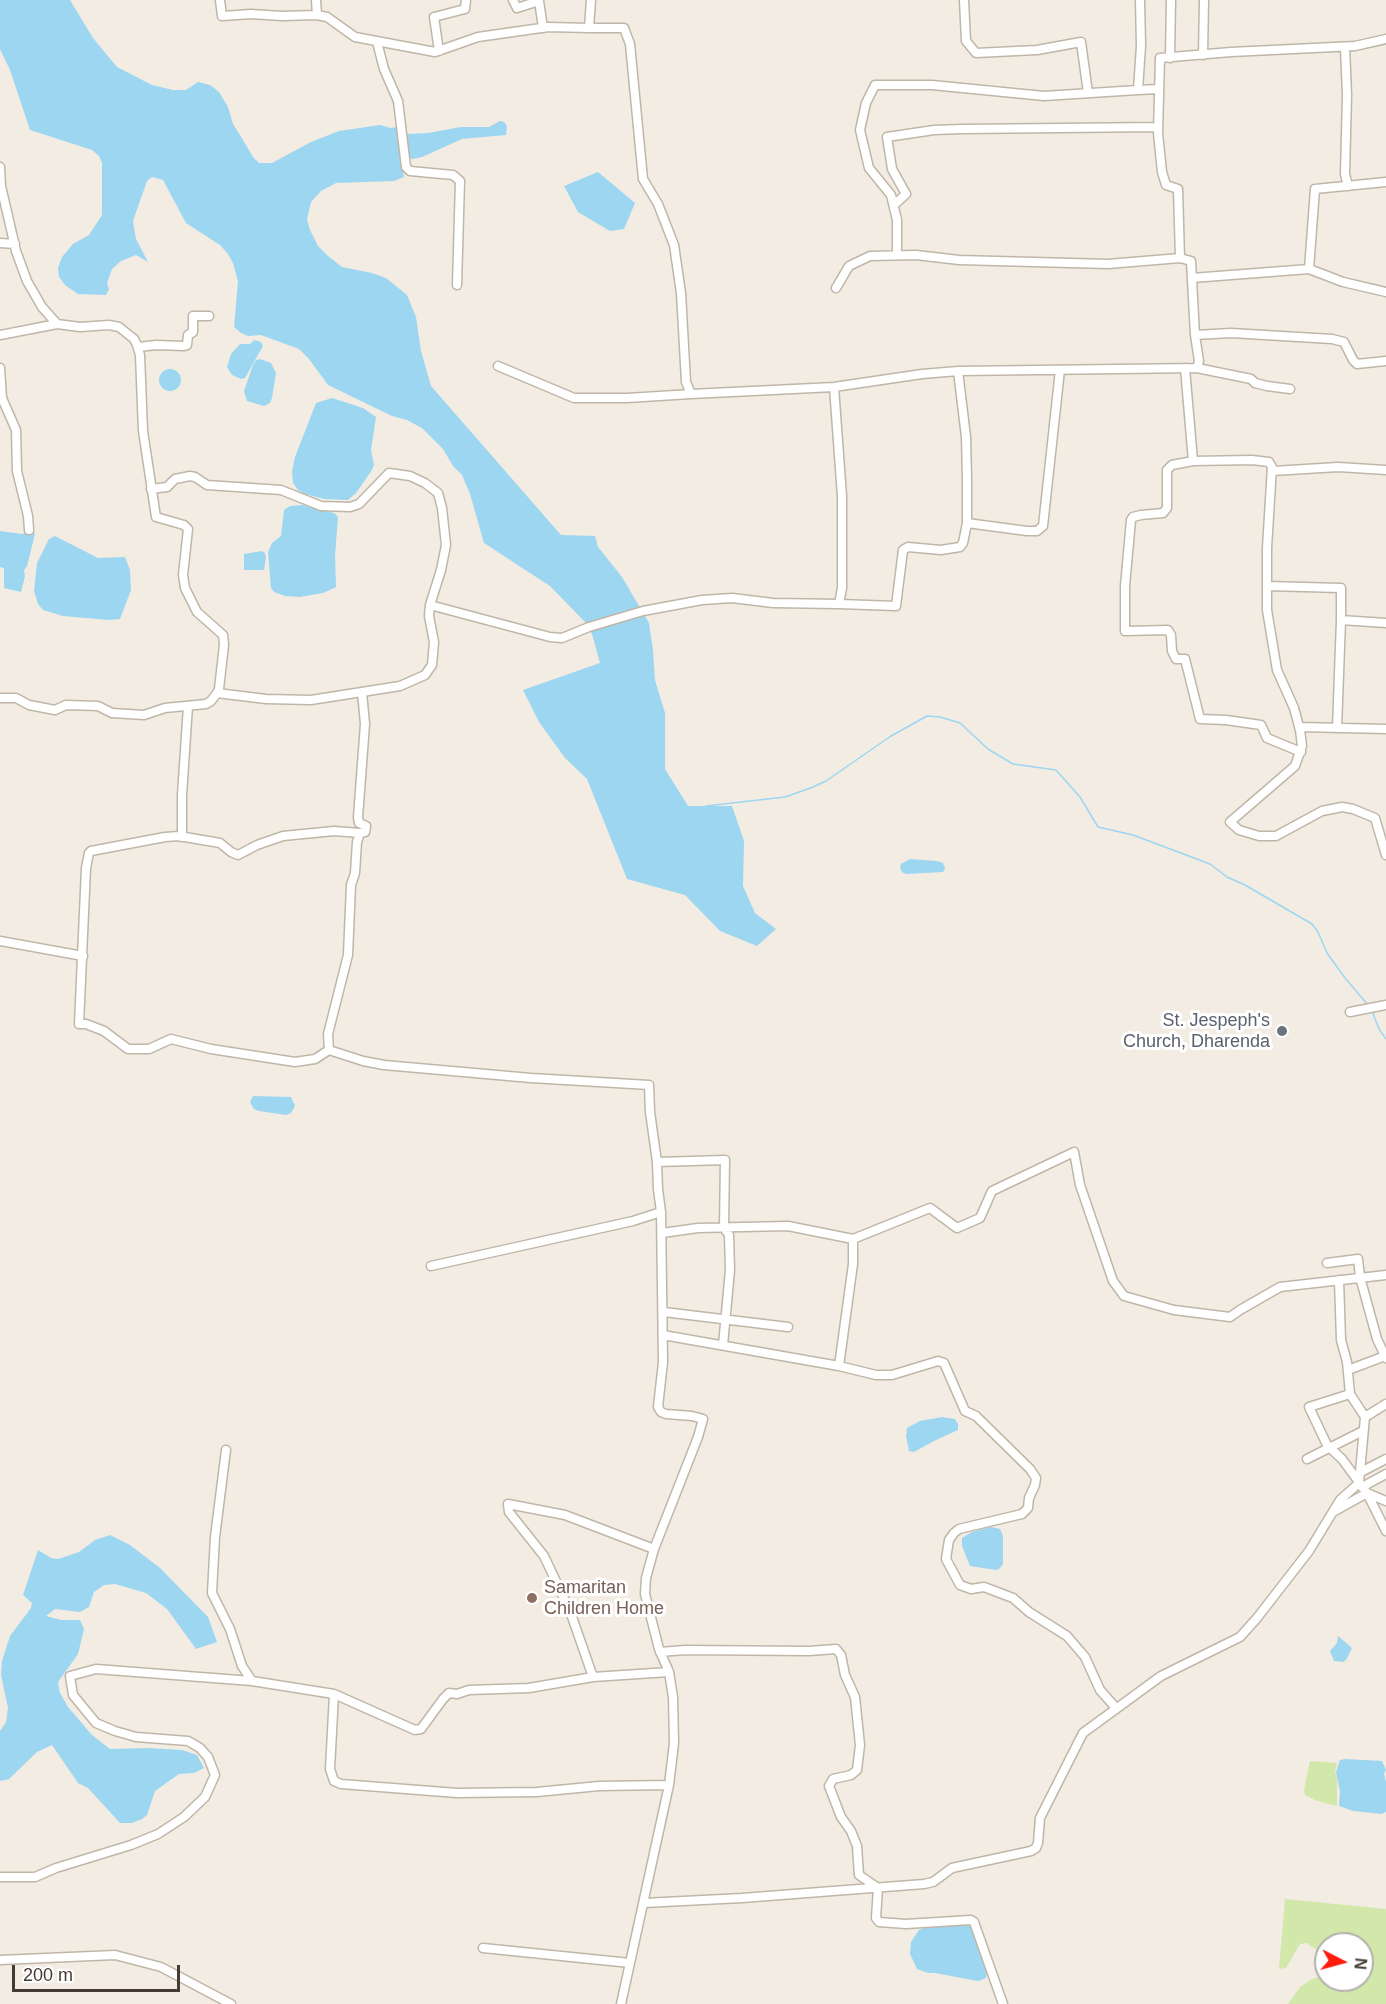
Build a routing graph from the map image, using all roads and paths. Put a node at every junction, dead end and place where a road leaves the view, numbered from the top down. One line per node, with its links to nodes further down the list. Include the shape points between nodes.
1 (220, 0): 10 (street, via 222,16)
2 (316, 0): 10 (street)
3 (466, 0): 16 (street, via 465,9 434,17)
4 (513, 0): 11 (street, via 517,8 539,1)
5 (591, 0): 12 (street)
6 (964, 0): 21 (street, via 966,41 976,52 1037,50 1081,42)
7 (1140, 0): 20 (street)
8 (1171, 0): 18 (street)
9 (1204, 0): 17 (street)
10 (317, 15): 14 (street, via 327,17 355,37)
11 (543, 28): 12 (street); 16 (street, via 478,37)
12 (589, 28): 50 (street, via 624,28 630,44 643,178 674,245 686,382)
13 (1386, 39): 15 (street)
14 (377, 42): 16 (street); 33 (street, via 398,101 406,166 410,171 453,175 460,181)
15 (1345, 47): 17 (street); 25 (street)
16 (439, 51)
17 (1203, 55): 18 (street)
18 (1170, 58): 19 (street, via 1160,58)
19 (1159, 89): 20 (street); 22 (street)
20 (1138, 90): 21 (street)
21 (1088, 93): 26 (street, via 1044,96 932,85 874,85 860,130 869,168 891,195)
22 (1158, 127): 26 (street, via 934,130 887,137 892,169 906,194); 30 (street, via 1166,185 1178,189)
23 (0, 166): 28 (street)
24 (1386, 182): 25 (street)
25 (1348, 186): 31 (street, via 1315,189)
26 (894, 205): 29 (street)
27 (0, 243): 28 (street)
28 (15, 244): 37 (street, via 36,298)
29 (897, 255): 30 (street, via 1108,264); 34 (street, via 870,256 849,266)
30 (1180, 258): 32 (street, via 1191,261)
31 (1309, 269): 32 (street); 35 (street)
32 (1192, 278): 39 (street)
33 (457, 285)
34 (836, 288)
35 (1386, 292)
36 (209, 316): 40 (street, via 193,316 193,332 188,335 187,345)
37 (57, 324): 38 (street); 40 (street, via 119,327 134,339)
38 (0, 335)
39 (1195, 335): 41 (street, via 1231,333 1332,339 1344,342 1357,364); 45 (street)
40 (138, 348): 54 (street)
41 (1386, 361)
42 (498, 366): 50 (street, via 574,398)
43 (0, 368): 56 (street, via 2,398 16,430 18,471)
44 (1185, 368): 45 (street); 46 (street); 51 (street)
45 (1197, 368): 49 (street)
46 (1060, 370): 47 (street); 55 (street, via 1043,526 1027,531)
47 (958, 371): 48 (street); 55 (street, via 966,437)
48 (834, 387): 50 (street); 58 (street, via 842,496)
49 (1290, 389)
50 (691, 394)
51 (1192, 461): 53 (street, via 1269,462); 69 (street, via 1172,465 1167,470 1167,508 1163,513 1131,520 1125,630 1168,630 1176,659 1185,659 1200,719 1261,725 1267,738)
52 (1386, 470): 53 (street, via 1338,467)
53 (1273, 471): 57 (street)
54 (151, 489): 59 (street, via 167,487 175,479 190,476 207,485 281,490 321,506 351,507 359,504 389,473 410,476 438,493 442,508 446,545); 63 (street, via 157,518 187,527 185,588 197,612 223,635)
55 (967, 523): 58 (street, via 960,547 903,550 896,606)
56 (29, 530)
57 (1267, 586): 60 (street, via 1341,588); 66 (street, via 1277,669)
58 (839, 604): 59 (street, via 702,600 643,611 562,638)
59 (430, 605): 62 (street, via 434,642 429,671 400,686)
60 (1341, 620): 61 (street); 67 (street)
61 (1386, 623)
62 (362, 692): 63 (street, via 296,700); 70 (street, via 364,724 358,817 359,823 366,826 365,832)
63 (217, 693): 65 (street, via 206,704)
64 (0, 698): 65 (street, via 16,698 55,710 66,705 98,705 112,713 129,715)
65 (188, 706): 71 (street)
66 (1299, 726): 67 (street); 69 (street)
67 (1337, 728): 68 (street)
68 (1386, 729)
69 (1301, 752): 72 (street, via 1295,766 1230,822 1239,830 1276,836 1322,811 1353,809 1375,818)
70 (360, 833): 71 (street, via 334,831 283,836 238,855 220,843); 77 (street, via 351,885 348,955 328,1034)
71 (183, 837): 74 (street, via 165,837 89,853)
72 (1386, 855)
73 (0, 941): 74 (street)
74 (83, 957): 77 (street, via 78,1024 104,1031 128,1049 149,1049 171,1039 294,1062 315,1059)
75 (1386, 1005): 76 (street)
76 (1350, 1012)
77 (329, 1050): 78 (street, via 363,1061 403,1067 649,1084)
78 (657, 1162): 79 (street); 80 (street, via 725,1160)
79 (661, 1212): 81 (street); 84 (street)
80 (724, 1228): 81 (street); 82 (street, via 788,1226); 89 (street, via 729,1235)
81 (662, 1233): 88 (street)
82 (853, 1239): 87 (street, via 930,1208 957,1228 980,1218 992,1191 1074,1152 1080,1185 1113,1281 1124,1296 1174,1310 1230,1317 1280,1287); 94 (street)
83 (1327, 1263): 86 (street, via 1358,1259)
84 (431, 1266)
85 (1386, 1275): 86 (street)
86 (1359, 1277): 87 (street); 93 (street)
87 (1340, 1280): 95 (street, via 1341,1340)
88 (664, 1312): 89 (street); 91 (street)
89 (725, 1319): 90 (street); 92 (street)
90 (788, 1328)
91 (663, 1335): 92 (street); 109 (street, via 658,1407 666,1414 703,1419)
92 (723, 1344): 94 (street)
93 (1386, 1357): 95 (street)
94 (839, 1366): 115 (street, via 892,1375 938,1361 944,1363 965,1411 976,1416 1030,1469 1036,1478 1028,1508 1022,1514 959,1529 949,1540 946,1559 960,1585 971,1589 984,1587 1013,1599 1067,1636 1084,1657 1100,1690)
95 (1348, 1370): 96 (street)
96 (1350, 1394): 98 (street); 100 (street, via 1309,1407)
97 (1386, 1404): 98 (street)
98 (1365, 1417): 99 (street)
99 (1363, 1431): 100 (street); 104 (street)
100 (1330, 1448): 102 (street); 106 (street)
101 (226, 1450): 113 (street, via 212,1593)
102 (1307, 1459)
103 (1386, 1459): 104 (street)
104 (1359, 1473): 106 (street)
105 (1386, 1474): 106 (street)
106 (1363, 1488): 107 (street); 108 (street); 115 (street, via 1333,1512 1309,1551 1240,1637 1161,1676)
107 (1386, 1501)
108 (1386, 1531)
109 (654, 1549): 110 (street, via 645,1594); 112 (street, via 565,1515 508,1504 509,1512 543,1556 570,1611)
110 (660, 1652): 111 (street); 118 (street, via 836,1649 855,1698 860,1746 857,1770 833,1779 830,1786 841,1818 857,1846 859,1875)
111 (669, 1672): 112 (street); 116 (street, via 674,1743)
112 (593, 1677): 114 (street, via 529,1688 449,1694 421,1729 415,1730)
113 (252, 1681): 114 (street); 117 (street, via 96,1669 69,1676 74,1695 96,1723 135,1737 188,1741 208,1757 215,1775 205,1797 158,1834 34,1877)
114 (334, 1694): 116 (street, via 330,1769 334,1781 341,1784 457,1793)
115 (1116, 1708): 118 (street, via 1083,1732 1040,1818 1036,1848 952,1868 928,1883)
116 (669, 1785): 119 (street)
117 (0, 1877)
118 (878, 1888): 119 (street); 125 (street, via 879,1923 974,1922)
119 (644, 1903): 122 (street)
120 (483, 1948): 122 (street)
121 (0, 1960): 123 (street, via 115,1955 161,1967)
122 (630, 1963): 124 (street)
123 (231, 2004)
124 (621, 2004)
125 (1003, 2004)

